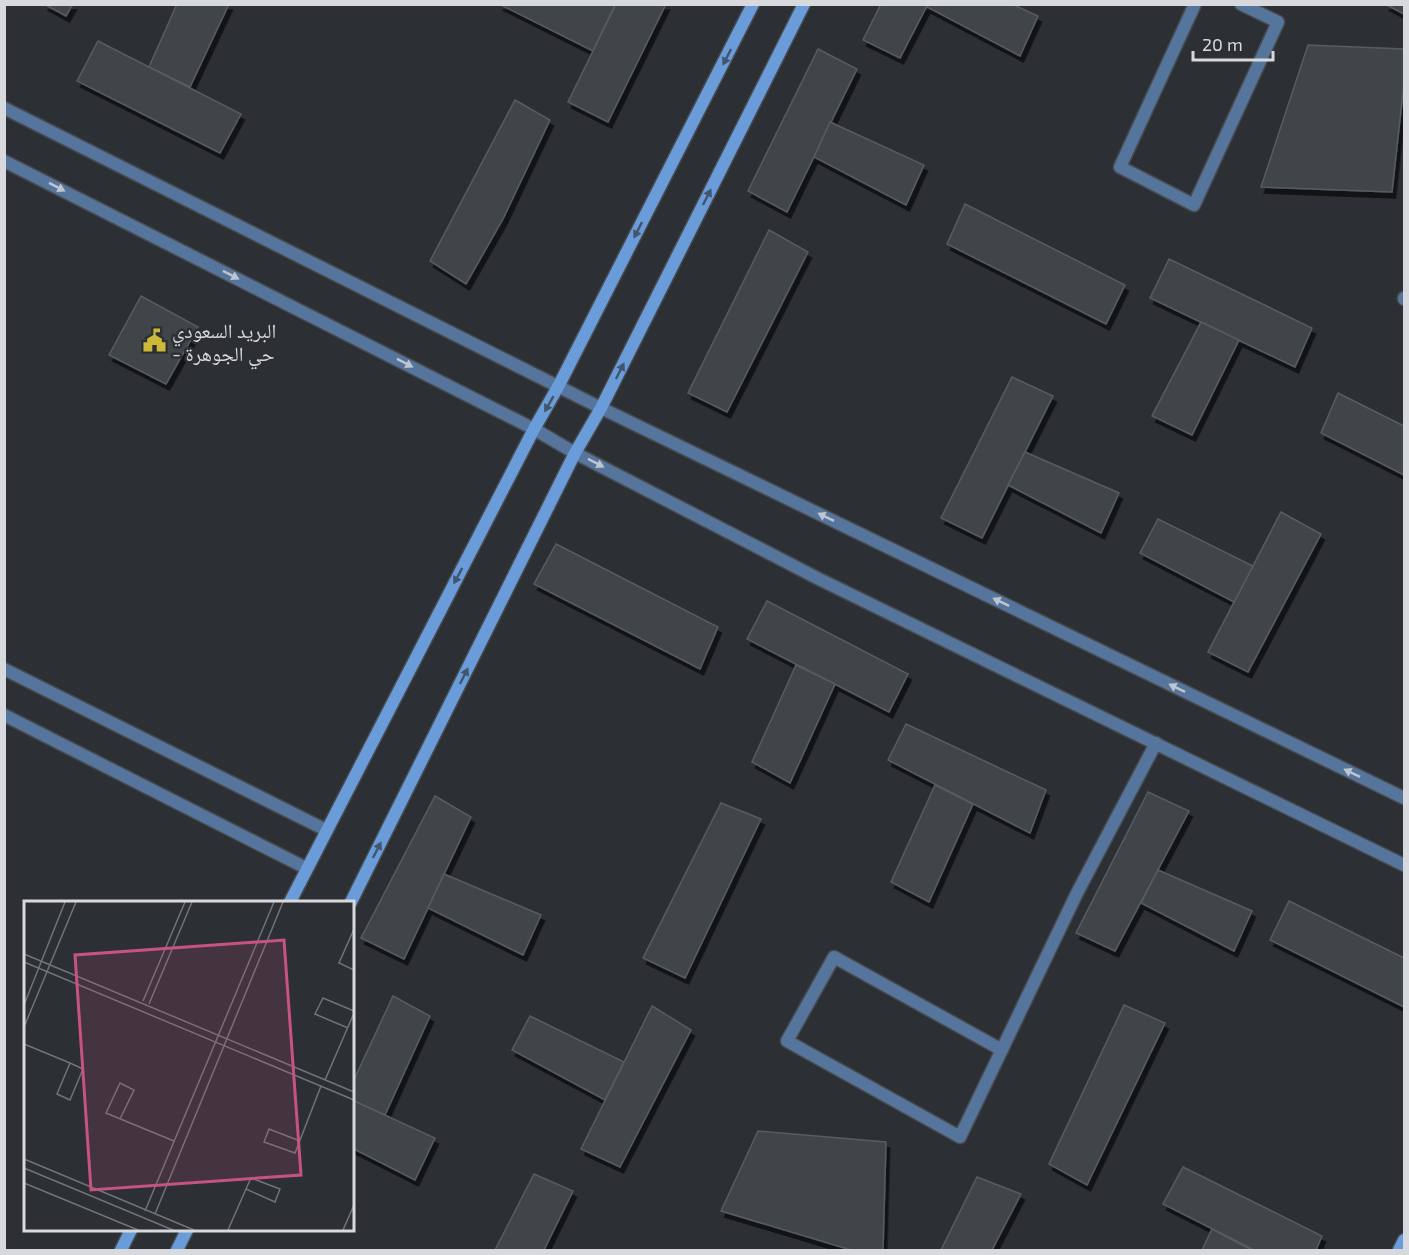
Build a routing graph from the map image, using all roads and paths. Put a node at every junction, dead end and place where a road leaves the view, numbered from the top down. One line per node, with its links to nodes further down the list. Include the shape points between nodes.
1 (753, 4): 7 (main road, one-way to 7)
2 (804, 4): 8 (main road, one-way to 2)
3 (1195, 4): 4 (street, via 1120,167 1194,205 1278,22)
4 (1241, 4)
5 (4, 108): 7 (street)
6 (4, 161): 9 (street, one-way to 9)
7 (559, 385): 8 (street); 9 (main road, one-way to 9)
8 (601, 408): 10 (main road); 14 (street, one-way to 8)
9 (534, 429): 10 (street); 15 (main road, one-way to 15)
10 (575, 453): 13 (street, one-way to 13, via 819,579); 19 (main road, one-way to 10)
11 (4, 669): 15 (street)
12 (4, 715): 17 (street)
13 (1156, 743): 16 (street); 20 (street, via 1077,893)
14 (1404, 798)
15 (326, 830): 17 (main road)
16 (1404, 865)
17 (306, 868): 18 (main road)
18 (291, 901)
19 (352, 901)
20 (1002, 1050): 20 (street, via 960,1137 787,1041 834,957)
21 (131, 1231): 24 (main road)
22 (187, 1231): 25 (main road)
23 (1404, 1240): 26 (main road)
24 (121, 1251)
25 (177, 1251)
26 (1399, 1251)

